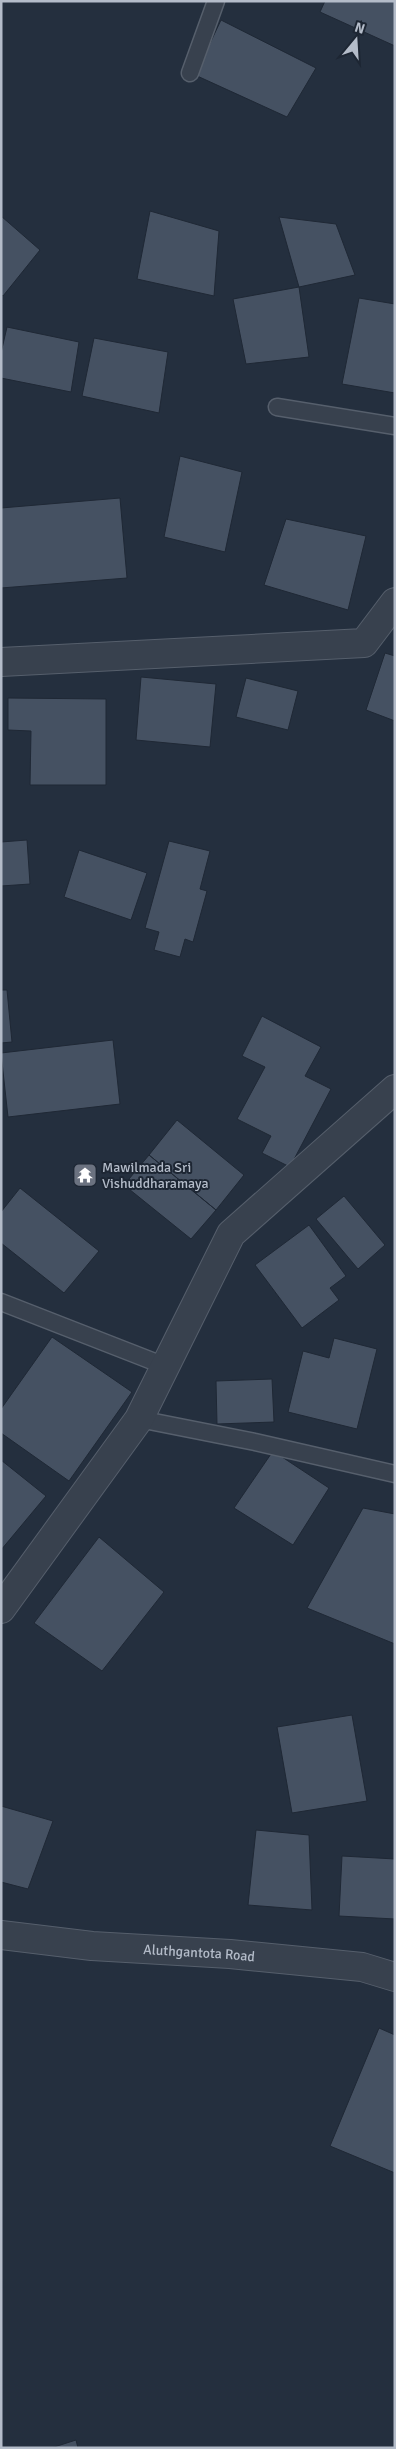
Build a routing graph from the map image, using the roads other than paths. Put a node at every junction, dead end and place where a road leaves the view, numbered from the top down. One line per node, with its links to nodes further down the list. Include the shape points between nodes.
1 (216, 1): 2 (lane)
2 (190, 73)
3 (277, 407): 4 (lane)
4 (395, 426)
5 (395, 602): 6 (street, via 364,643)
6 (1, 662)
7 (395, 1089): 9 (street, via 231,1234)
8 (1, 1302): 9 (lane)
9 (165, 1366): 10 (street)
10 (139, 1419): 11 (lane); 12 (street)
11 (395, 1474)
12 (1, 1610)
13 (1, 1935): 14 (street, Aluthgantota Road, via 92,1946 230,1954 362,1968)
14 (395, 1978)

